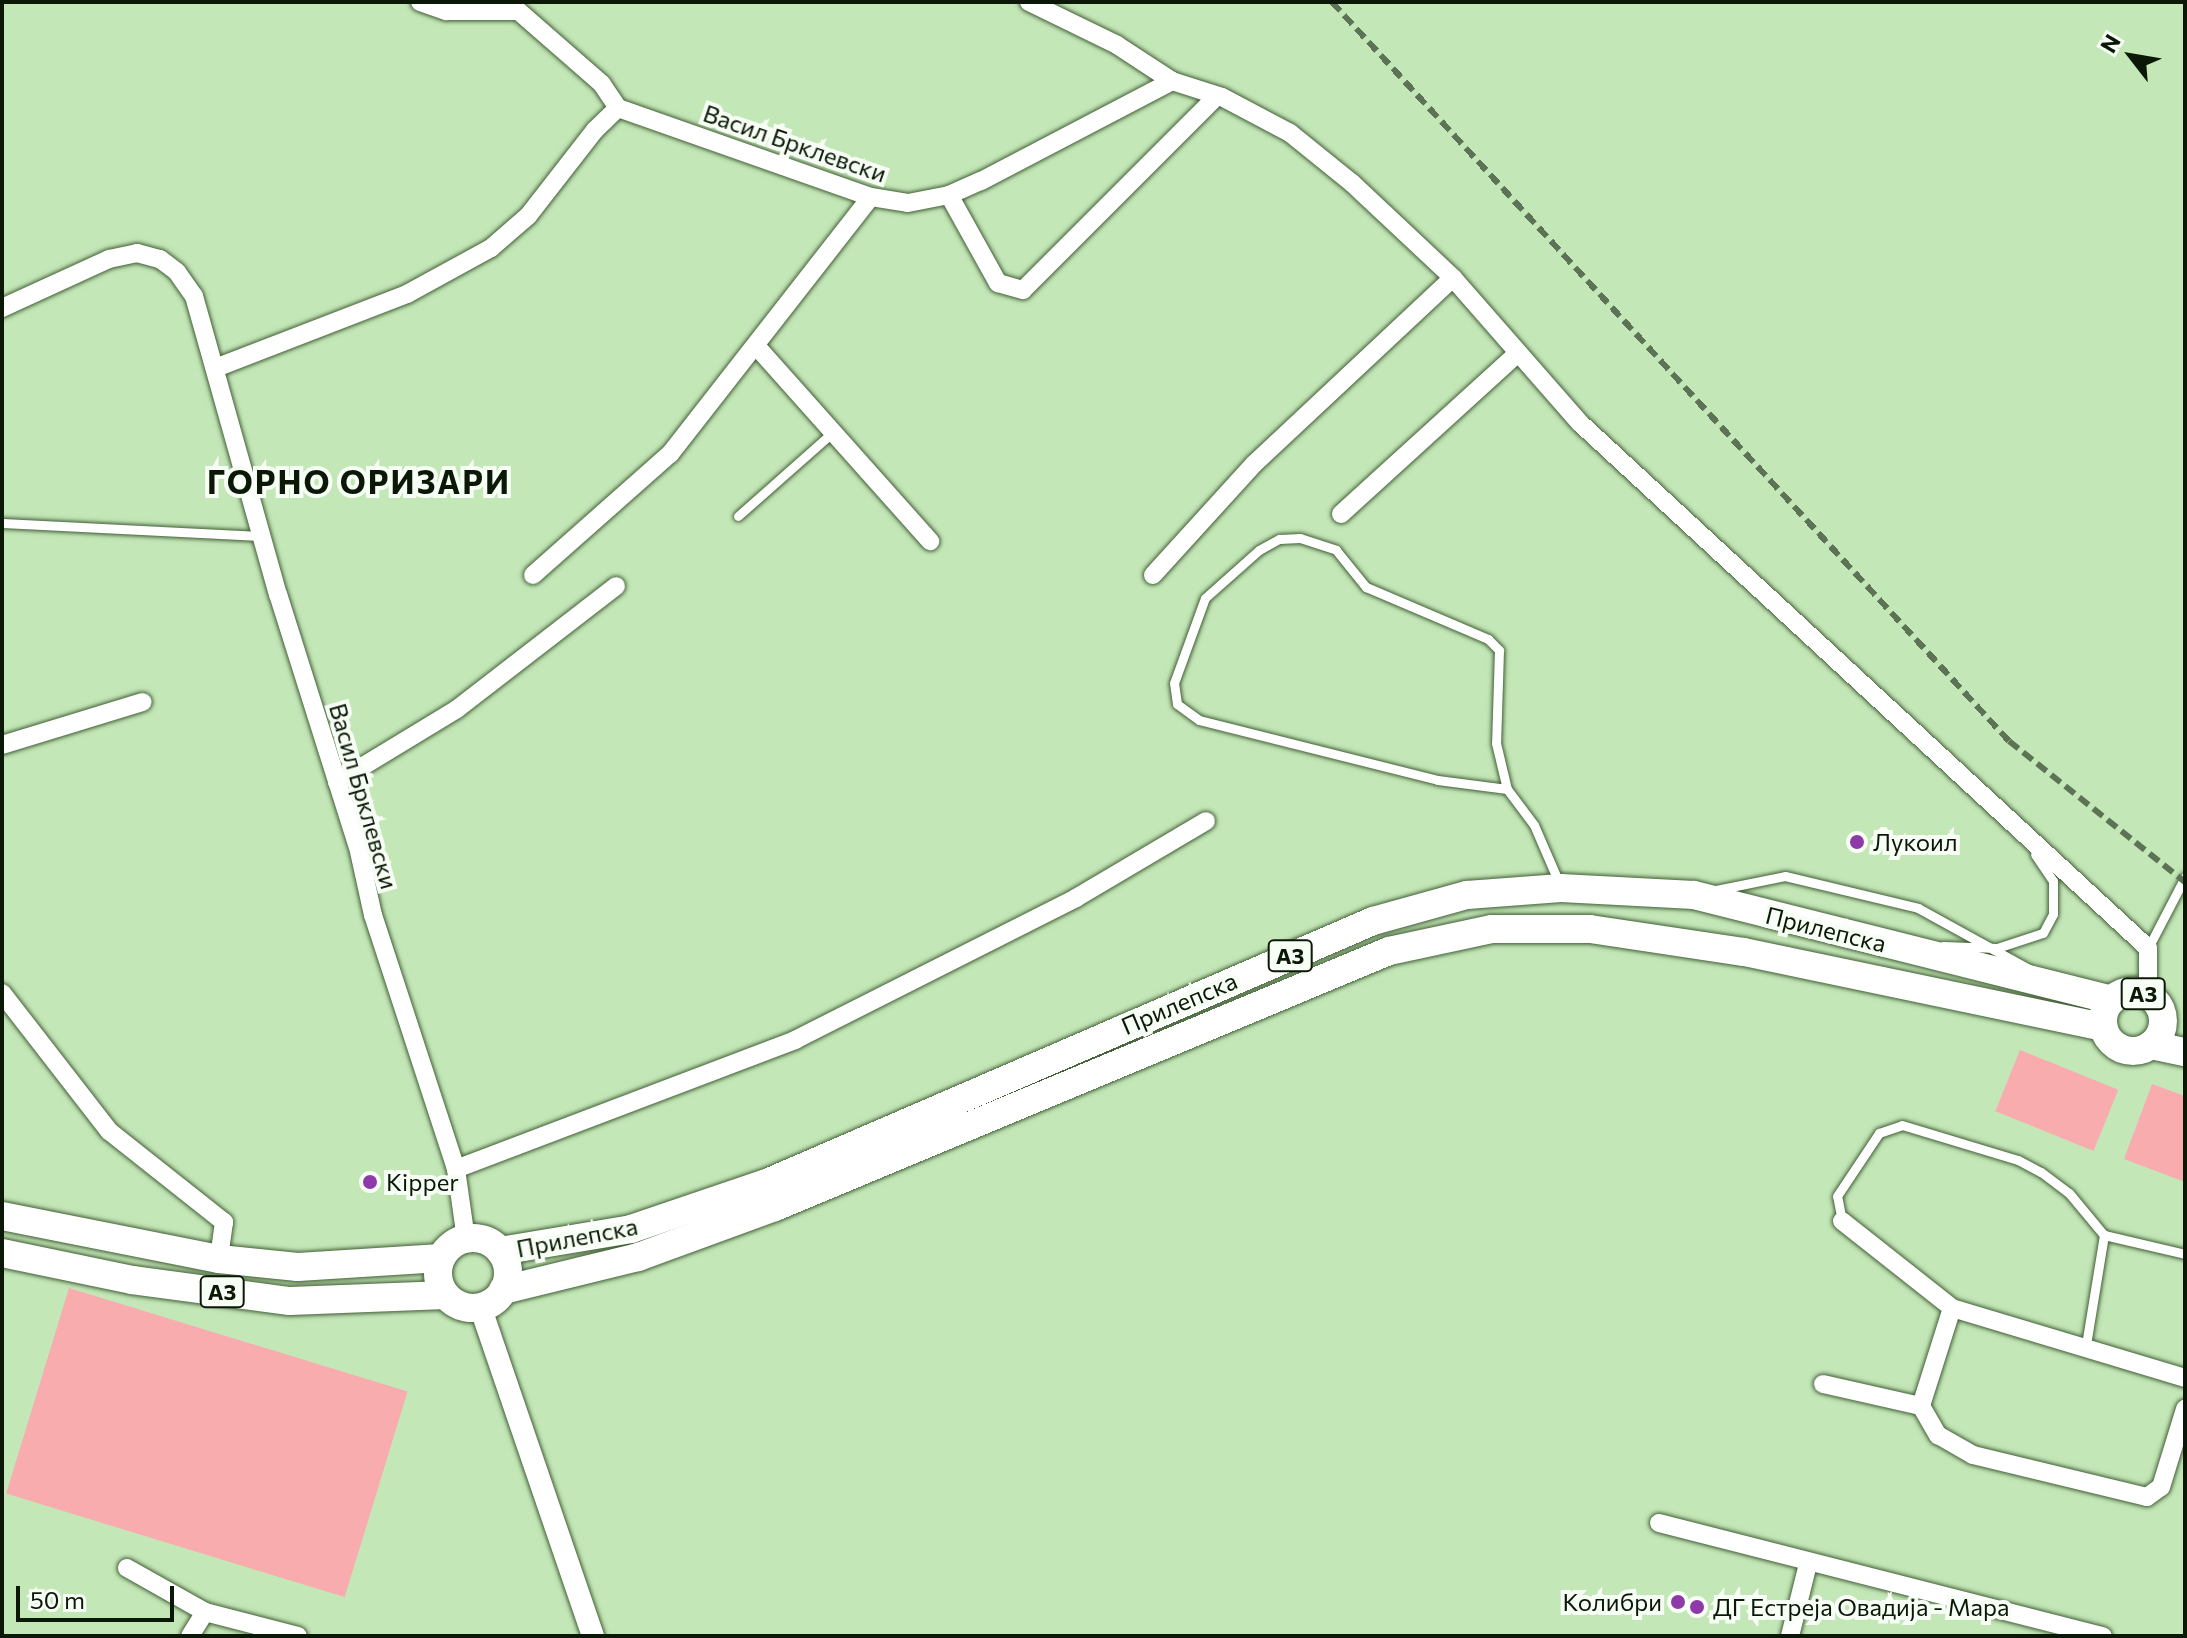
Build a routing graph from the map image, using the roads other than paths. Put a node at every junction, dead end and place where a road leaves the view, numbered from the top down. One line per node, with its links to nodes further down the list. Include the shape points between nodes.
1 (420, 2): 3 (street, via 446,11)
2 (1029, 2): 4 (street, via 1117,45)
3 (511, 6): 6 (street, via 602,84)
4 (1172, 81): 5 (street); 7 (street, Васил Брклевски)
5 (1217, 96): 7 (street, via 1023,290 998,283); 9 (street, via 1290,133)
6 (618, 108): 8 (street, Васил Брклевски); 13 (street, via 528,216 491,248 407,294)
7 (949, 195): 8 (street, Васил Брклевски, via 908,203)
8 (871, 197): 11 (street)
9 (1453, 278): 12 (street); 21 (street, via 1254,464)
10 (2, 308): 13 (street, Васил Брклевски, via 109,259 137,253 160,259 194,296)
11 (758, 348): 14 (street); 20 (street, via 670,454)
12 (1518, 353): 15 (street); 27 (street, via 1580,423)
13 (218, 367): 18 (street, Васил Брклевски)
14 (833, 432): 16 (lane); 19 (street)
15 (1341, 514)
16 (738, 516)
17 (2, 523): 18 (lane)
18 (261, 536): 25 (street, Васил Брклевски)
19 (930, 541)
20 (533, 575)
21 (1153, 575)
22 (616, 586): 25 (street, via 457,709)
23 (143, 702): 24 (street)
24 (2, 745)
25 (337, 782): 42 (street, Васил Брклевски, via 373,915)
26 (1507, 789): 26 (lane, via 1496,743 1499,650 1488,639 1366,587 1336,550 1300,538 1279,539 1259,550 1205,598 1174,683 1177,704 1199,720 1438,780); 30 (lane, via 1534,825)
27 (1991, 803): 33 (lane, via 2043,862 2053,890 2053,914 2043,933); 34 (street)
28 (1206, 821): 42 (street, via 1076,898 795,1040)
29 (2185, 877): 34 (lane)
30 (1561, 888): 31 (main road, Прилепска / A3); 47 (main road, Прилепска / A3, via 1467,895 1373,921 769,1182 631,1229)
31 (1694, 895): 32 (main road, Прилепска / A3); 33 (lane, via 1785,876 1918,908)
32 (1884, 943): 33 (lane); 35 (main road, Прилепска / A3)
33 (1997, 948): 35 (lane)
34 (2148, 948): 38 (street)
35 (2055, 986): 37 (main road, Прилепска / A3)
36 (2, 993): 51 (street, via 109,1131 224,1222)
37 (2112, 1000): 38 (main road, A3, via 2129,992); 39 (main road, A3)
38 (2164, 1006): 40 (main road, A3, via 2162,1028)
39 (2103, 1027): 40 (main road, A3, via 2122,1050); 53 (main road, Прилепска / A3, via 1744,952 1590,929 1492,929 1389,951 789,1201 638,1257)
40 (2151, 1045): 41 (main road, A3)
41 (2185, 1052)
42 (456, 1169): 46 (street, Васил Брклевски)
43 (2, 1216): 51 (main road, A3)
44 (1842, 1221): 45 (lane, via 1837,1196 1879,1133 1902,1125 2018,1160 2041,1172 2069,1193); 54 (street)
45 (2104, 1235): 49 (lane); 55 (lane)
46 (466, 1239): 47 (main road, A3, via 485,1240); 50 (main road)
47 (500, 1251): 53 (main road, via 507,1270)
48 (2, 1253): 52 (main road, A3, via 132,1280 290,1301)
49 (2185, 1254)
50 (441, 1258): 51 (main road, A3, via 298,1267); 52 (main road, via 438,1277)
51 (219, 1259)
52 (446, 1295): 53 (main road, A3, via 461,1306)
53 (492, 1298): 66 (street)
54 (1952, 1308): 55 (street); 58 (street)
55 (2085, 1351): 56 (street)
56 (2185, 1378)
57 (1823, 1384): 58 (street)
58 (1921, 1406): 59 (street, via 1938,1435 1973,1455 2147,1497 2161,1487)
59 (2185, 1409)
60 (1659, 1523): 61 (street)
61 (1808, 1564): 67 (street); 68 (street)
62 (127, 1568): 63 (street)
63 (205, 1612): 64 (street); 65 (street)
64 (190, 1636)
65 (298, 1636)
66 (593, 1636)
67 (1790, 1636)
68 (2103, 1636)

